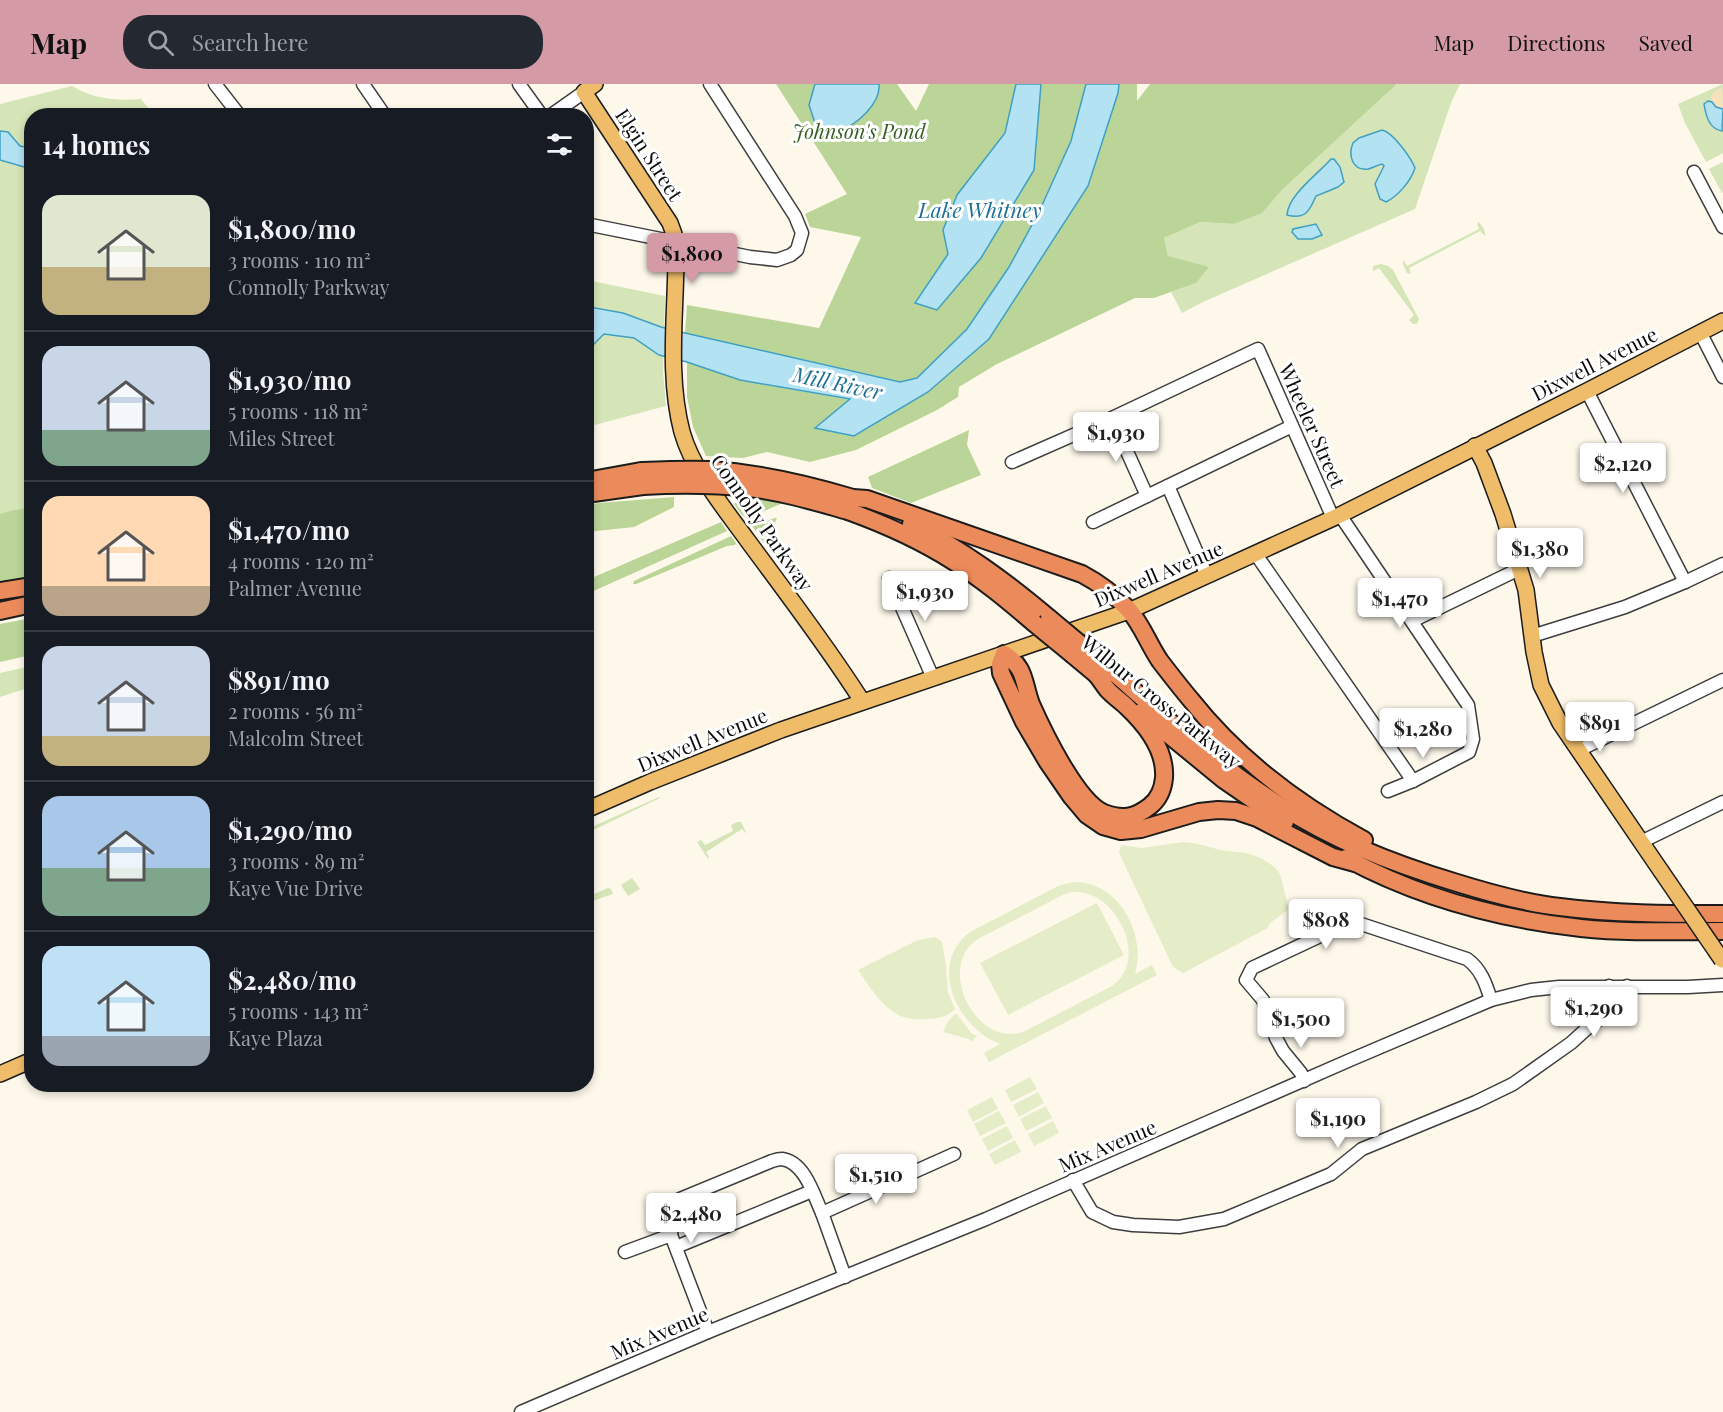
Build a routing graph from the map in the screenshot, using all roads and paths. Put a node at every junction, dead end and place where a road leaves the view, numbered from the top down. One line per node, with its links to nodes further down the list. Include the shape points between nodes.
1 (215, 84): 6 (street)
2 (363, 84): 7 (street)
3 (519, 84): 8 (street)
4 (710, 84): 13 (street, via 802,233 796,250 777,260)
5 (590, 88): 9 (street); 13 (main road, Elgin Street, via 670,223)
6 (234, 108)
7 (380, 108)
8 (536, 108)
9 (561, 108)
10 (1694, 172): 12 (street)
11 (594, 226): 13 (street)
12 (1723, 227)
13 (675, 242): 48 (main road, Connolly Parkway, via 674,388 682,434 720,503)
14 (1723, 321): 15 (main road, Dixwell Avenue)
15 (1700, 332): 16 (street); 17 (main road, Dixwell Avenue)
16 (1723, 377)
17 (1587, 391): 20 (main road, Dixwell Avenue); 35 (street)
18 (1112, 418): 19 (street, Wheeler Street, via 1258,349); 21 (street); 26 (street)
19 (1292, 426): 24 (street); 28 (street, Wheeler Street)
20 (1476, 446): 28 (main road, Dixwell Avenue); 32 (main road, via 1503,514)
21 (1012, 462)
22 (642, 479): 23 (highway, Wilbur Cross Parkway); 25 (highway, Wilbur Cross Parkway); 27 (highway, Wilbur Cross Parkway, bridge, via 712,470 752,474 806,484)
23 (594, 481)
24 (1168, 486): 26 (street); 33 (street)
25 (594, 492)
26 (1148, 496): 29 (street)
27 (850, 504): 39 (highway, via 867,499 1082,574); 43 (highway, Wilbur Cross Parkway, bridge, via 952,560 1042,620)
28 (1336, 516): 30 (main road, Dixwell Avenue); 41 (street, Wheeler Street)
29 (1093, 522)
30 (1255, 553): 33 (main road, Dixwell Avenue); 50 (street)
31 (1723, 564): 35 (street)
32 (1519, 569): 41 (street); 42 (main road)
33 (1207, 576): 39 (main road, Dixwell Avenue)
34 (889, 578): 46 (street)
35 (1685, 582): 42 (street, via 1625,607)
36 (24, 587): 37 (highway)
37 (0, 591)
38 (24, 606): 40 (highway)
39 (1130, 610): 44 (main road, Dixwell Avenue); 56 (highway, via 1159,660 1193,703 1262,772 1329,820)
40 (0, 611)
41 (1412, 621): 50 (street, Wheeler Street, via 1468,705 1473,739 1469,752)
42 (1532, 636): 49 (main road, via 1546,698)
43 (1079, 652): 45 (highway, Wilbur Cross Parkway); 56 (highway, Wilbur Cross Parkway, via 1283,808 1363,850)
44 (1004, 654): 45 (highway, via 1018,666 1045,734 1082,795 1098,811 1116,818 1135,816 1152,804 1163,788 1165,768 1158,747 1144,726); 46 (main road, Dixwell Avenue); 55 (highway, via 1000,673 1030,732 1071,796 1102,826 1122,831 1141,829 1198,812 1236,811 1333,857)
45 (1096, 674): 55 (highway, Wilbur Cross Parkway, via 1224,780 1275,816)
46 (933, 678): 48 (main road, Dixwell Avenue)
47 (1723, 680): 49 (street)
48 (862, 701): 53 (main road, Dixwell Avenue, via 708,758)
49 (1579, 750): 54 (main road)
50 (1413, 781): 51 (street)
51 (1388, 791)
52 (1723, 802): 54 (street)
53 (594, 807)
54 (1641, 842): 59 (main road, bridge)
55 (1356, 863): 58 (highway, Wilbur Cross Parkway, via 1426,894 1531,921 1632,931)
56 (1425, 874): 57 (highway, Wilbur Cross Parkway, via 1494,895 1558,907 1621,913)
57 (1723, 914)
58 (1723, 931)
59 (1723, 960)
60 (1723, 985): 62 (street, Mix Avenue)
61 (1609, 986): 62 (street, Mix Avenue); 63 (street, Mix Avenue, via 1532,990); 64 (street, via 1607,1000)
62 (1627, 986): 64 (street, via 1604,1016)
63 (1491, 1000): 67 (street, Mix Avenue); 67 (street, via 1483,977 1467,959 1352,921 1252,968 1246,980 1263,1000 1283,1051)
64 (1593, 1023): 69 (street, via 1513,1084 1362,1149 1331,1174 1224,1219 1179,1227 1113,1222 1092,1212)
65 (24, 1064): 66 (main road)
66 (0, 1074)
67 (1304, 1081): 69 (street, Mix Avenue)
68 (954, 1154): 71 (street)
69 (1073, 1180): 74 (street, Mix Avenue)
70 (812, 1191): 71 (street); 72 (street); 72 (street, via 796,1166 782,1160 772,1161 680,1199 674,1209)
71 (822, 1213): 74 (street)
72 (674, 1241): 73 (street); 75 (street)
73 (625, 1252)
74 (845, 1277): 75 (street, Mix Avenue)
75 (708, 1332): 76 (street, Mix Avenue)
76 (521, 1412)

